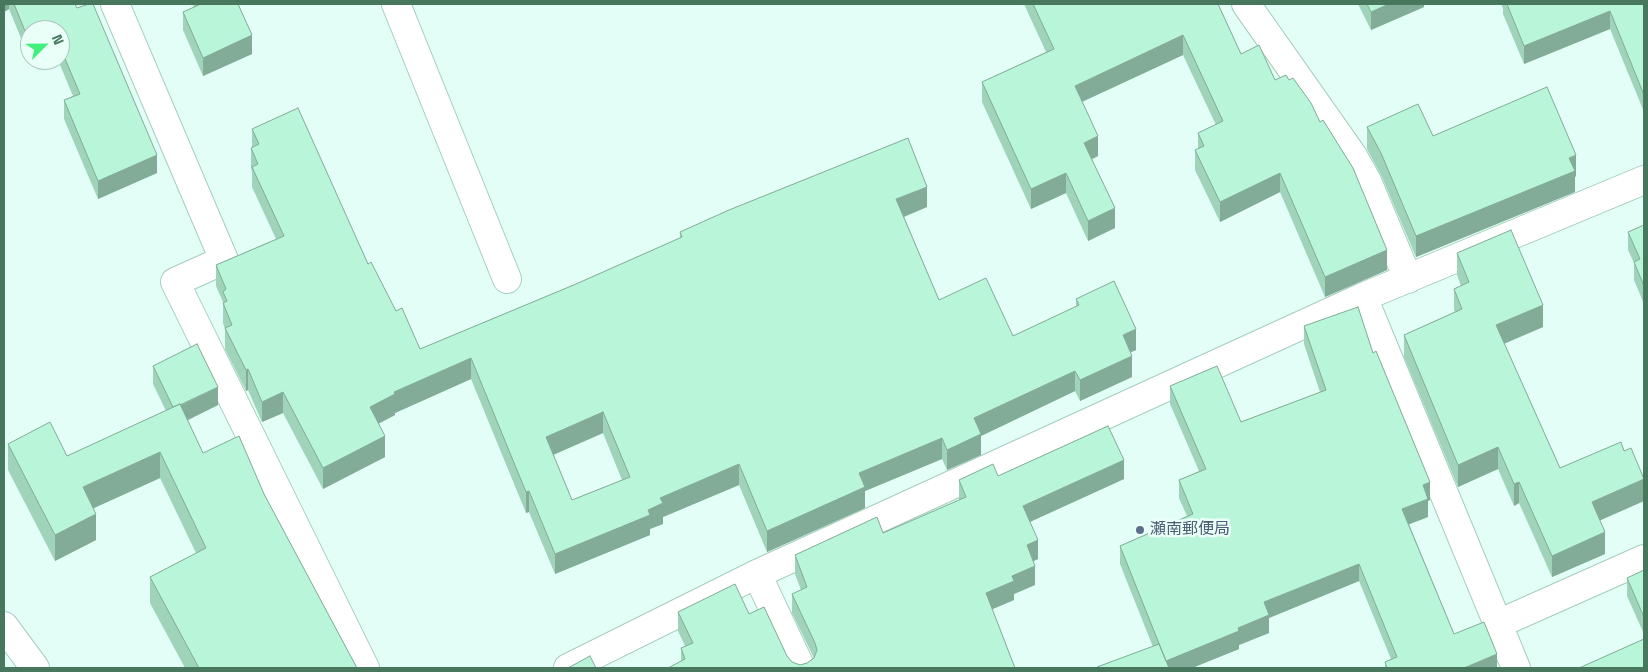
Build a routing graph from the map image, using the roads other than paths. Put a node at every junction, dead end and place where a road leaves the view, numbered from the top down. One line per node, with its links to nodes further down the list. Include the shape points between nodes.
1 (115, 4): 13 (street, via 224,260 175,282)
2 (396, 4): 5 (street)
3 (1246, 4): 6 (street, via 1353,156 1367,181)
4 (1644, 180): 6 (street)
5 (507, 278)
6 (1408, 279): 7 (street)
7 (1363, 298): 9 (street); 10 (street)
8 (1644, 559): 10 (street)
9 (757, 574): 14 (street); 15 (street)
10 (1498, 624): 16 (street)
11 (4, 626): 12 (street)
12 (35, 668)
13 (366, 668)
14 (568, 668)
15 (801, 668)
16 (1516, 668)

